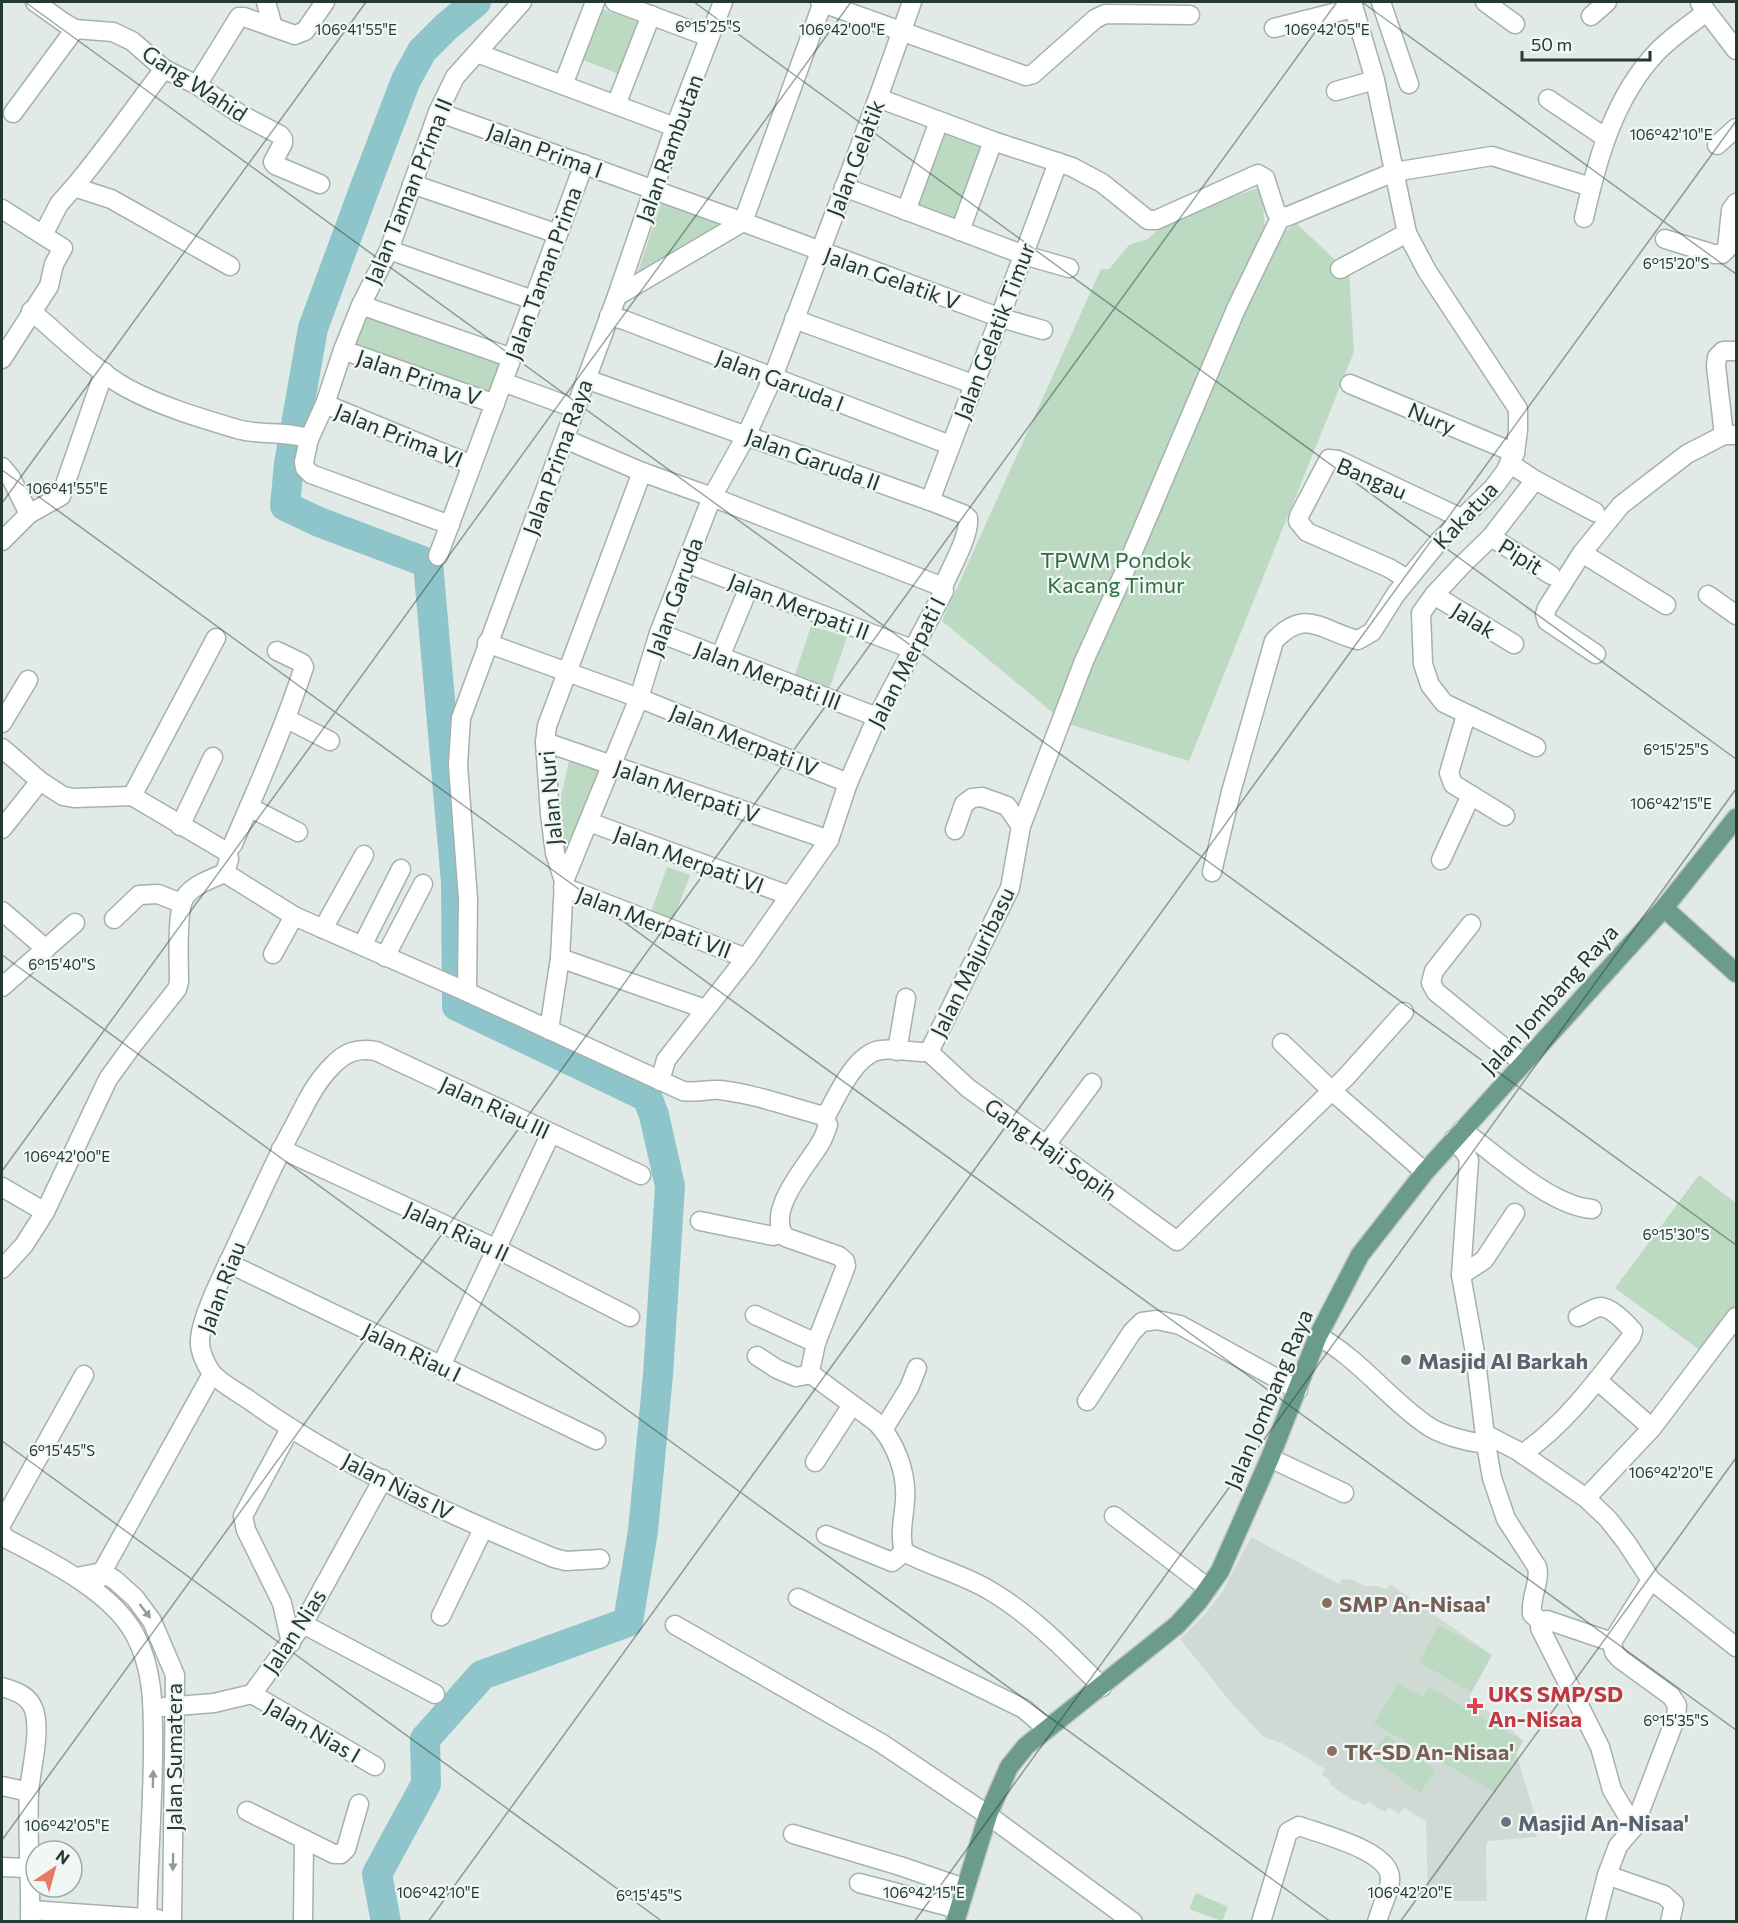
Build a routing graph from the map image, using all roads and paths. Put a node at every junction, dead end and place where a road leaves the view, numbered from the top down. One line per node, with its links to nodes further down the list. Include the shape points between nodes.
1 (35, 2): 20 (street, Gang Wahid)
2 (266, 2): 19 (street)
3 (325, 2): 19 (street, via 300,34)
4 (522, 2): 25 (street, Jalan Taman Prima II)
5 (596, 2): 30 (street)
6 (615, 2): 15 (street)
7 (723, 2): 23 (street, Jalan Rambutan)
8 (822, 2): 22 (street); 57 (street)
9 (912, 2): 22 (street, Jalan Gelatik)
10 (1485, 2): 18 (street)
11 (1606, 2): 17 (street)
12 (1386, 4): 28 (street)
13 (1352, 5): 21 (street); 27 (street, Kakatua)
14 (1703, 7): 24 (street); 40 (street, via 1638,75)
15 (651, 15): 23 (street); 34 (street)
16 (1191, 15): 22 (street, via 1105,14 1034,74 1026,75)
17 (1591, 16)
18 (1515, 24)
19 (273, 27): 29 (street, via 239,17)
20 (75, 28): 26 (street, Gang Wahid, via 113,32 132,41); 36 (street)
21 (1274, 28)
22 (901, 30): 32 (street, Jalan Gelatik)
23 (709, 37): 38 (street, Jalan Rambutan)
24 (1737, 50)
25 (477, 53): 30 (street); 35 (street, Jalan Taman Prima II, via 455,77)
26 (164, 69): 29 (street, Gang Wahid); 48 (street)
27 (1375, 80): 31 (street); 45 (street, Kakatua)
28 (1409, 84)
29 (196, 85): 46 (street, Gang Wahid, via 280,135 283,143 274,165)
30 (563, 85): 34 (street)
31 (1336, 91)
32 (878, 98): 37 (street); 49 (street, Jalan Gelatik)
33 (1548, 99): 40 (street)
34 (616, 105): 38 (street)
35 (438, 112): 44 (street, Jalan Prima I); 47 (street, Jalan Taman Prima II)
36 (13, 114)
37 (939, 121): 41 (street); 54 (street)
38 (675, 127): 51 (street, Jalan Rambutan)
39 (1737, 128): 42 (street)
40 (1606, 138): 50 (street)
41 (993, 141): 43 (street); 58 (street)
42 (1717, 145)
43 (1058, 162): 55 (street, via 1102,183 1148,220 1156,220 1258,174 1265,178 1276,212); 65 (street, Jalan Gelatik Timur)
44 (584, 164): 51 (street, Jalan Prima I); 60 (street, Jalan Taman Prima)
45 (1394, 172): 50 (street, via 1492,156); 55 (street); 59 (street, Kakatua)
46 (320, 184)
47 (412, 184): 60 (street); 63 (street, Jalan Taman Prima II)
48 (74, 187): 61 (street, via 59,204); 66 (street, via 111,199)
49 (844, 187): 54 (street); 64 (street, Jalan Gelatik)
50 (1591, 187): 56 (street)
51 (653, 189): 57 (street, Jalan Prima I); 69 (street, Jalan Rambutan)
52 (1737, 203): 62 (street, via 1731,210 1727,249 1722,254)
53 (2, 209): 61 (street)
54 (906, 211): 58 (street)
55 (1281, 216): 148 (street, Jalan Majuribasu, via 1236,309 1084,661)
56 (1584, 218)
57 (743, 222): 64 (street, Jalan Gelatik V); 69 (street)
58 (960, 231): 65 (street)
59 (1407, 233): 68 (street); 97 (street, Kakatua, via 1427,271 1518,409)
60 (558, 234): 70 (street, Jalan Taman Prima)
61 (43, 235): 72 (street, via 63,248 49,286)
62 (1665, 239)
63 (389, 250): 70 (street); 71 (street, Jalan Taman Prima II)
64 (819, 251): 74 (street, Jalan Gelatik V); 75 (street, Jalan Gelatik)
65 (1024, 255): 67 (street); 74 (street, Jalan Gelatik Timur)
66 (230, 266)
67 (1069, 268)
68 (1340, 269)
69 (617, 296): 73 (street, Jalan Prima Raya)
70 (534, 300): 79 (street, Jalan Taman Prima)
71 (361, 305): 77 (street, Jalan Taman Prima II); 79 (street)
72 (31, 311): 80 (street); 81 (street)
73 (609, 316): 82 (street, Jalan Garuda I); 83 (street, Jalan Prima Raya)
74 (1001, 318): 76 (street, Jalan Gelatik V); 85 (street, Jalan Gelatik Timur)
75 (795, 319): 82 (street, Jalan Garuda); 85 (street)
76 (1043, 330)
77 (343, 350): 87 (street, Jalan Taman Prima II); 88 (street, Jalan Prima V)
78 (1737, 351): 90 (street, via 1723,351 1716,366)
79 (512, 358): 84 (street, Jalan Taman Prima)
80 (2, 359)
81 (104, 372): 91 (street, via 125,387 173,408 240,430); 102 (street, via 61,496)
82 (773, 377): 92 (street, Jalan Garuda); 94 (street, Jalan Garuda I)
83 (586, 379): 89 (street, Jalan Prima Raya); 92 (street, Jalan Garuda II)
84 (503, 382): 88 (street, Jalan Taman Prima); 89 (street, Jalan Taman Prima)
85 (973, 384): 94 (street, Jalan Gelatik Timur)
86 (1350, 384): 97 (street, Nury)
87 (325, 404): 91 (street, Jalan Taman Prima II); 95 (street, Jalan Prima VI)
88 (495, 404): 95 (street, Jalan Taman Prima)
89 (574, 408): 93 (street, Jalan Prima Raya)
90 (1730, 435): 107 (street, via 1687,454 1621,505)
91 (296, 436): 104 (street, Jalan Taman Prima II, via 305,468 311,474)
92 (746, 436): 99 (street, Jalan Garuda); 100 (street, Jalan Garuda II)
93 (564, 439): 98 (street, Jalan Merpati I); 120 (street, Jalan Prima Raya)
94 (950, 445): 100 (street, Jalan Gelatik Timur)
95 (472, 465): 104 (street, Jalan Taman Prima)
96 (2, 467): 102 (street)
97 (1520, 467): 101 (street, Nury); 103 (street, Kakatua); 105 (street)
98 (642, 472): 99 (street, Jalan Merpati I); 126 (street, Jalan Nuri)
99 (712, 497): 109 (street, Jalan Garuda); 112 (street, Jalan Merpati I)
100 (930, 501): 112 (street, Jalan Garuda II, via 963,513 969,524)
101 (1595, 512)
102 (29, 514): 106 (street)
103 (1461, 518): 115 (street, Kakatua); 115 (street, Bangau, via 1329,459 1299,516 1300,525 1307,532 1389,568)
104 (450, 525): 108 (street, Jalan Taman Prima)
105 (1491, 537): 110 (street, Pipit); 113 (street)
106 (2, 541)
107 (1582, 553): 116 (street); 124 (street, via 1545,614 1547,621)
108 (438, 556)
109 (686, 563): 111 (street, Jalan Merpati II); 118 (street, Jalan Garuda)
110 (1551, 575)
111 (748, 587): 122 (street, Jalan Merpati II); 125 (street)
112 (943, 587): 122 (street, Jalan Merpati I)
113 (1434, 595): 115 (street); 121 (street, Jalak)
114 (1708, 595): 117 (street)
115 (1409, 599): 129 (street, via 1430,685 1444,703); 157 (street, Kakatua, via 1364,639 1352,639 1306,623 1293,626 1274,641)
116 (1665, 605)
117 (1737, 615)
118 (659, 633): 125 (street, Jalan Merpati III); 128 (street, Jalan Garuda)
119 (216, 638): 142 (street)
120 (487, 642): 126 (street, Jalan Merpati IV); 178 (street, Jalan Prima Raya, via 461,718 458,742 468,899)
121 (1514, 644)
122 (912, 649): 130 (street, Jalan Merpati I)
123 (277, 651): 131 (street, via 303,665)
124 (1596, 654)
125 (720, 657): 130 (street, Jalan Merpati III)
126 (567, 672): 128 (street, Jalan Merpati IV); 134 (street, Jalan Nuri)
127 (28, 680): 132 (street)
128 (639, 698): 138 (street, Jalan Garuda); 140 (street, Jalan Merpati IV)
129 (1466, 715): 135 (street); 141 (street, via 1449,773 1453,784)
130 (877, 717): 140 (street, Jalan Merpati I)
131 (287, 719): 133 (street); 143 (street)
132 (2, 723)
133 (330, 741)
134 (544, 742): 138 (street, Jalan Merpati V); 160 (street, Jalan Nuri, via 555,853)
135 (1536, 747)
136 (2, 748): 139 (street)
137 (213, 757): 147 (street)
138 (610, 764): 146 (street, Jalan Garuda); 152 (street, Jalan Merpati V)
139 (40, 781): 142 (street, via 68,798); 149 (street)
140 (848, 783): 152 (street, Jalan Merpati I)
141 (1471, 795): 144 (street); 155 (street)
142 (132, 796): 147 (street)
143 (249, 807): 151 (street); 153 (street)
144 (1505, 816)
145 (1737, 818): 163 (main road, Jalan Jombang Raya)
146 (589, 822): 160 (street, Jalan Garuda); 161 (street, Jalan Merpati VI)
147 (180, 826): 153 (street)
148 (1021, 826): 150 (street, via 1007,806 982,797 964,804); 185 (street, Jalan Majuribasu, via 1010,888)
149 (2, 829)
150 (955, 830)
151 (298, 832)
152 (829, 840): 161 (street, Jalan Merpati I)
153 (227, 852): 158 (street)
154 (364, 855): 169 (street)
155 (1441, 860)
156 (401, 869): 170 (street)
157 (1212, 872)
158 (225, 873): 162 (street, via 197,887); 165 (street)
159 (423, 884): 173 (street)
160 (563, 884): 174 (street, Jalan Nuri); 175 (street, Jalan Merpati VII)
161 (788, 895): 175 (street, Jalan Merpati I)
162 (181, 903): 166 (street, via 158,894 139,895); 200 (street, via 177,989 108,1080)
163 (1664, 908): 176 (main road); 187 (main road, Jalan Jombang Raya)
164 (2, 911): 171 (street)
165 (294, 916): 169 (street); 172 (street)
166 (114, 919)
167 (75, 923): 171 (street)
168 (1471, 924): 187 (street, via 1434,971 1431,983 1436,992)
169 (323, 929): 170 (street)
170 (362, 946): 173 (street)
171 (46, 949): 177 (street)
172 (273, 954)
173 (385, 957): 178 (street)
174 (560, 958): 180 (street); 182 (street, Jalan Nuri)
175 (746, 958): 180 (street, Jalan Merpati I)
176 (1737, 973)
177 (2, 987)
178 (463, 990): 182 (street)
179 (906, 998): 184 (street)
180 (705, 1009): 188 (street, Jalan Merpati I, via 666,1060)
181 (1404, 1012): 190 (street)
182 (549, 1030): 188 (street)
183 (1282, 1042): 190 (street)
184 (897, 1051): 185 (street); 191 (street, via 880,1050 865,1057 848,1077)
185 (928, 1052): 194 (street, Gang Haji Sopih, via 968,1088)
186 (348, 1053): 192 (street, Jalan Riau III, via 361,1048 376,1051); 195 (street, Jalan Riau, via 317,1083)
187 (1523, 1063): 193 (main road, Jalan Jombang Raya)
188 (660, 1081): 191 (street, via 693,1093 734,1092)
189 (1092, 1083): 194 (street)
190 (1332, 1091): 194 (street, Gang Haji Sopih, via 1177,1241); 196 (street)
191 (825, 1118): 203 (street, via 828,1125 822,1142 780,1210)
192 (552, 1133): 197 (street, Jalan Riau III); 204 (street)
193 (1458, 1134): 196 (main road, Jalan Jombang Raya); 199 (street, via 1562,1201); 207 (street, via 1468,1160)
194 (1046, 1145)
195 (281, 1149): 204 (street, Jalan Riau II); 205 (street, Jalan Riau)
196 (1425, 1172): 212 (main road, Jalan Jombang Raya, via 1360,1255)
197 (641, 1175)
198 (2, 1187): 200 (street)
199 (1592, 1209)
200 (45, 1212): 206 (street, via 24,1245)
201 (1515, 1213): 207 (street, via 1484,1260)
202 (700, 1221): 203 (street, via 773,1236)
203 (782, 1233): 213 (street, via 789,1240 845,1261)
204 (497, 1249): 209 (street, Jalan Riau II); 215 (street)
205 (228, 1263): 215 (street, Jalan Riau I); 217 (street, Jalan Riau, via 200,1339 201,1354)
206 (2, 1269)
207 (1461, 1275): 227 (street)
208 (754, 1315): 213 (street)
209 (630, 1317)
210 (1578, 1317): 220 (street, via 1605,1308 1633,1331)
211 (1737, 1317): 224 (street)
212 (1318, 1336): 221 (main road, Jalan Jombang Raya); 227 (street, via 1364,1369 1426,1426 1467,1442)
213 (816, 1343): 218 (street, via 810,1364)
214 (757, 1356): 218 (street, via 796,1377)
215 (441, 1366): 228 (street, Jalan Riau I)
216 (917, 1368): 226 (street)
217 (212, 1374): 225 (street, Jalan Nias IV); 242 (street)
218 (812, 1374): 223 (street)
219 (84, 1375): 236 (street)
220 (1597, 1380): 224 (street); 229 (street, via 1544,1438)
221 (1298, 1390): 222 (street, via 1180,1325 1156,1320 1142,1322 1132,1332); 230 (main road, Jalan Jombang Raya)
222 (1087, 1401)
223 (852, 1405): 226 (street); 231 (street)
224 (1652, 1428): 234 (street)
225 (290, 1429): 232 (street, Jalan Nias IV); 253 (street, via 243,1516 282,1603)
226 (883, 1430): 240 (street, via 897,1451 904,1485)
227 (1486, 1439): 229 (street); 249 (street, via 1492,1478 1506,1519 1539,1573 1531,1602 1532,1614)
228 (596, 1440)
229 (1522, 1454): 234 (street)
230 (1270, 1458): 233 (street); 245 (main road, Jalan Jombang Raya, via 1220,1571)
231 (814, 1462)
232 (383, 1479): 237 (street, Jalan Nias IV); 250 (street, Jalan Nias)
233 (1344, 1493)
234 (1586, 1498): 244 (street, via 1608,1519)
235 (1113, 1516): 245 (street)
236 (2, 1523)
237 (483, 1529): 241 (street, Jalan Nias IV, via 554,1558); 248 (street)
238 (2, 1533): 243 (street, Jalan Sumatera)
239 (826, 1535): 240 (street, via 892,1562)
240 (904, 1552): 256 (street, via 990,1590 1040,1626)
241 (600, 1559)
242 (102, 1572): 243 (street); 246 (street); 259 (street, Jalan Sumatera, one-way to 259, via 135,1598 152,1621 175,1675)
243 (77, 1577): 246 (street, Jalan Sumatera)
244 (1651, 1580): 252 (street); 254 (street)
245 (1208, 1588): 256 (main road, Jalan Jombang Raya, via 1177,1624)
246 (91, 1590): 260 (street, Jalan Sumatera, via 135,1634 146,1663)
247 (798, 1598): 261 (street, via 1024,1709)
248 (441, 1616)
249 (1541, 1622): 252 (street, via 1547,1620); 268 (street, via 1540,1628 1600,1747 1612,1790)
250 (303, 1624): 253 (street, Jalan Nias); 258 (street)
251 (675, 1625): 267 (street, via 881,1743)
252 (1612, 1642): 268 (street, via 1620,1659 1671,1696 1677,1705)
253 (291, 1643): 257 (street, Jalan Nias)
254 (1737, 1647)
255 (2, 1687): 264 (street, via 23,1695 33,1708 36,1722)
256 (1102, 1687): 261 (main road, Jalan Jombang Raya)
257 (252, 1694): 259 (street, Jalan Nias); 262 (street, Jalan Nias I)
258 (435, 1694)
259 (176, 1706): 260 (street, Jalan Nias); 281 (street, Jalan Sumatera, one-way to 281)
260 (153, 1707): 280 (street, Jalan Sumatera, one-way to 260)
261 (1047, 1729): 267 (main road, Jalan Jombang Raya, via 1009,1767)
262 (375, 1766)
263 (2, 1786): 264 (street)
264 (29, 1792): 270 (street)
265 (359, 1804): 271 (street, via 346,1849 341,1854)
266 (247, 1810): 271 (street)
267 (988, 1815): 276 (main road, Jalan Jombang Raya); 283 (street)
268 (1635, 1827): 274 (street, via 1618,1846)
269 (793, 1834): 276 (street)
270 (28, 1839)
271 (304, 1839): 282 (street)
272 (2, 1867): 273 (street)
273 (24, 1868)
274 (1607, 1875): 286 (street); 287 (street, via 1664,1895 1674,1904)
275 (859, 1883): 278 (street)
276 (964, 1888): 278 (main road, Jalan Jombang Raya)
277 (30, 1899): 279 (street)
278 (957, 1915)
279 (31, 1916): 280 (street)
280 (147, 1920): 281 (street)
281 (172, 1921)
282 (303, 1922)
283 (1133, 1922)
284 (1260, 1922): 285 (street, via 1288,1832 1299,1826 1362,1848 1388,1869 1390,1879)
285 (1377, 1922)
286 (1595, 1922)
287 (1670, 1922)

